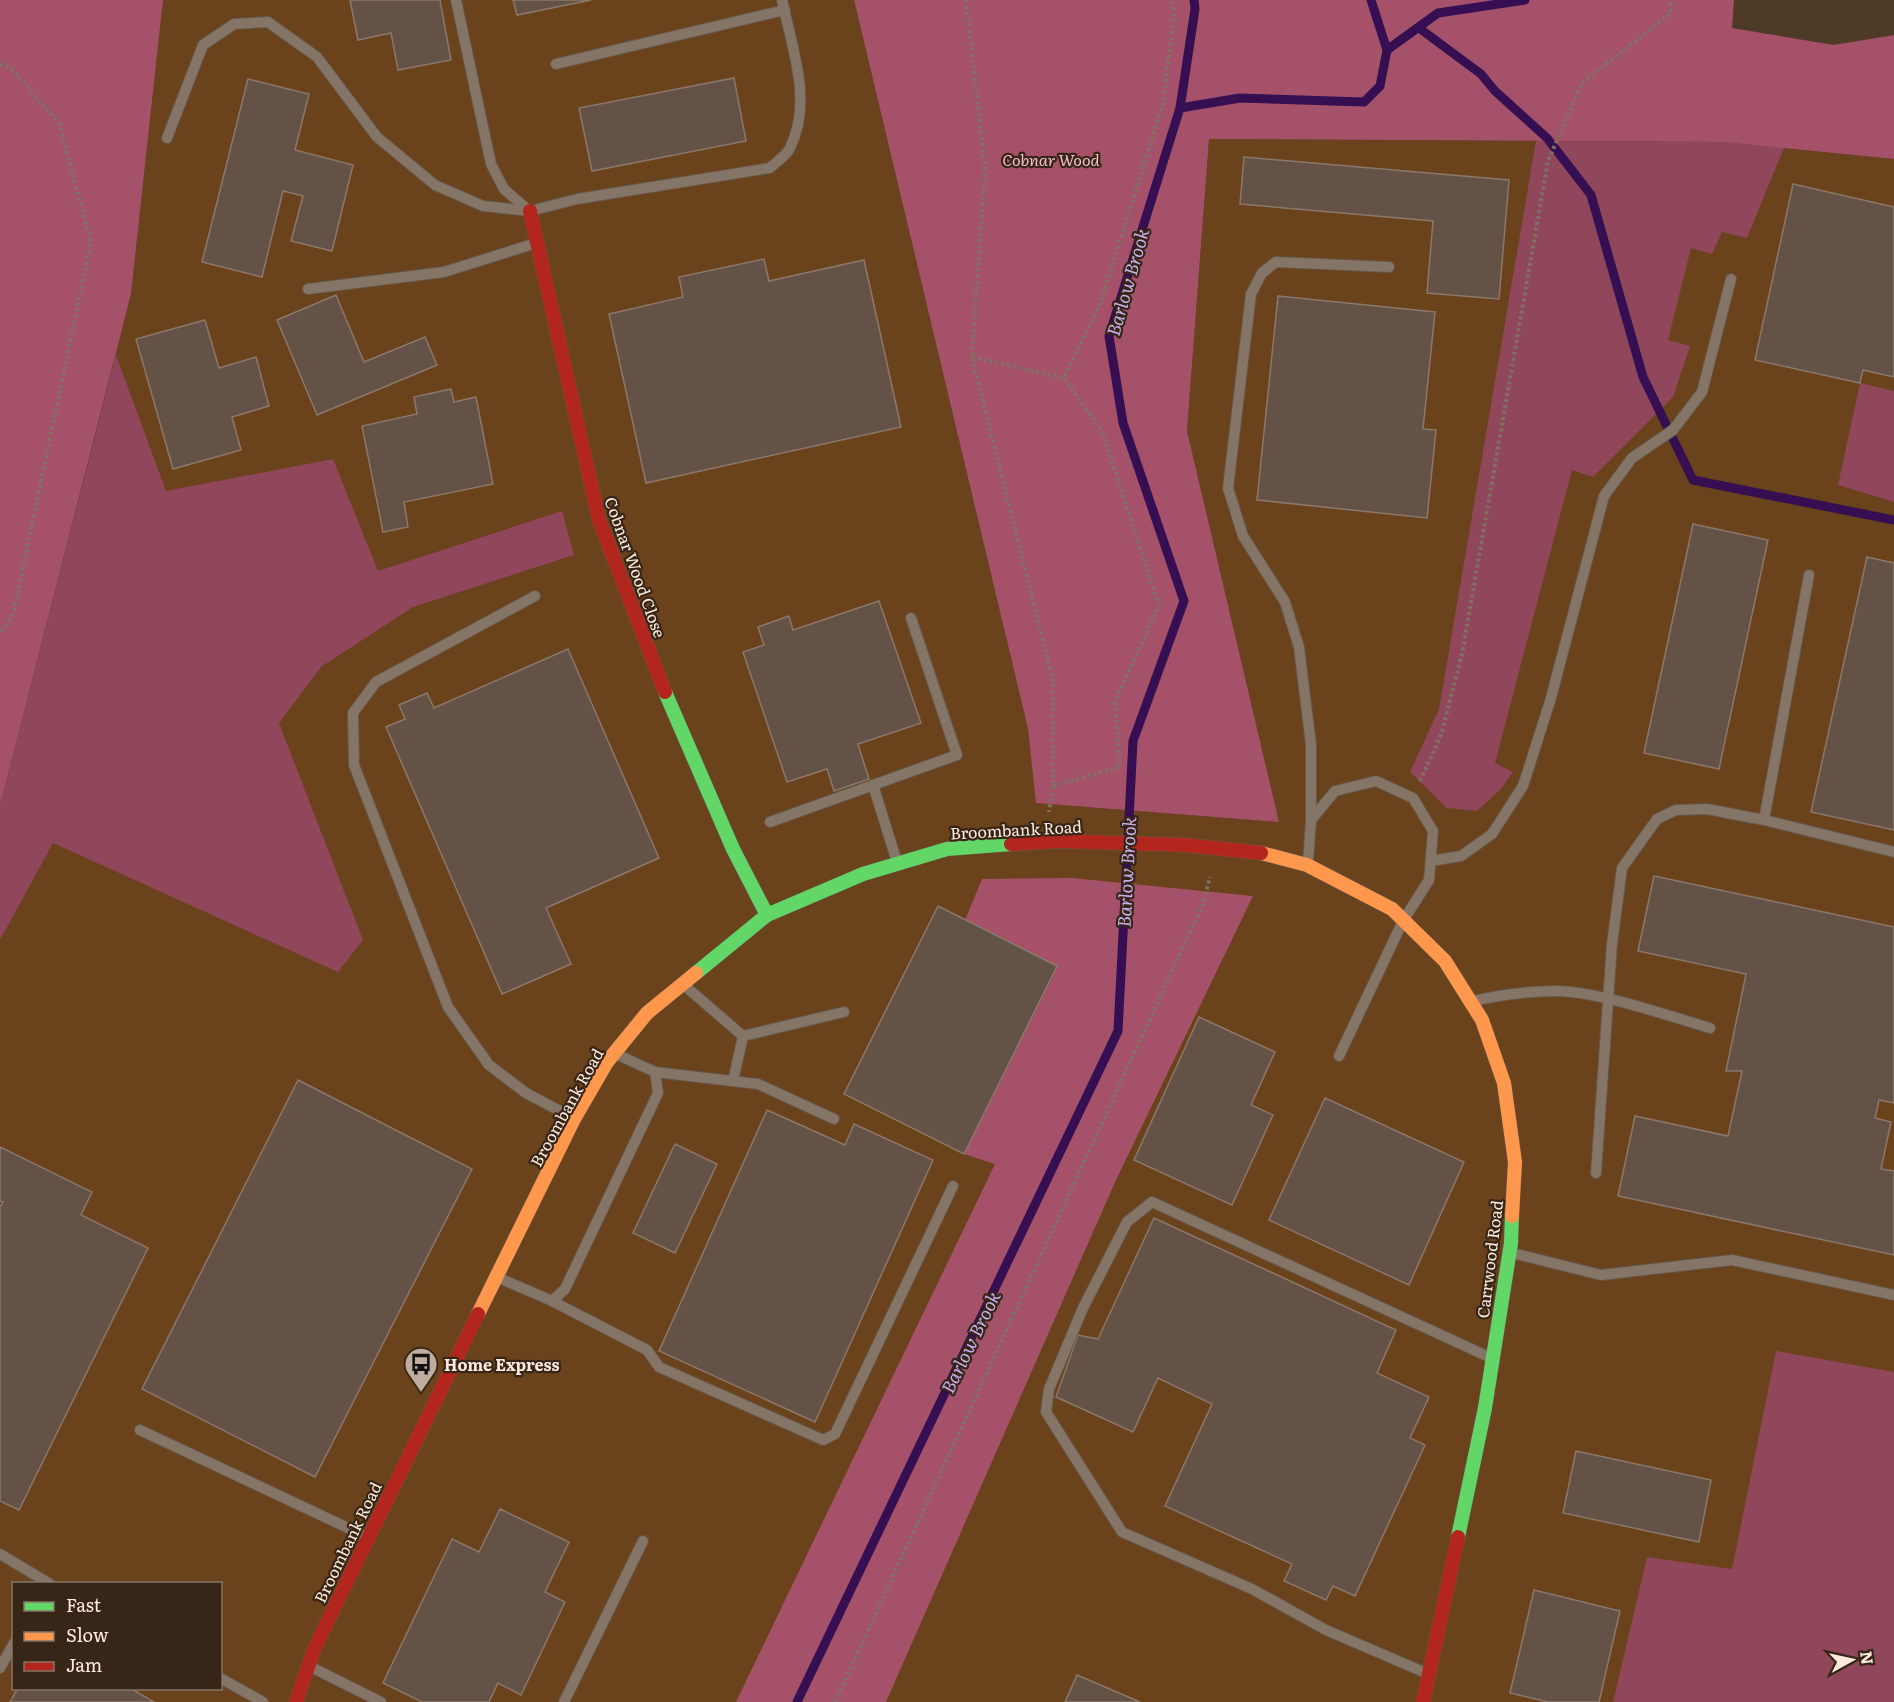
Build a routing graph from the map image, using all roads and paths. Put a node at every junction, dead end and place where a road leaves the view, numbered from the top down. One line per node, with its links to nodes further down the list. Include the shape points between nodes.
1 (456, 0): 9 (lane, via 491,164 504,189)
2 (966, 0): 14 (path, via 985,168)
3 (1172, 0): 15 (path, via 1174,15 1163,104 1101,302)
4 (1671, 0): 21 (path, via 1671,13 1582,83 1548,161 1462,654 1441,735)
5 (784, 5): 7 (lane); 9 (lane, via 800,82 801,116 789,151 770,168 577,199)
6 (0, 64): 19 (path, via 11,68 59,123 91,241 14,612)
7 (556, 64)
8 (167, 138): 9 (lane, via 203,45 234,24 268,22 317,57 376,137 435,185 483,206)
9 (530, 211): 10 (street, Cobnar Wood Close)
10 (537, 243): 13 (lane, via 444,272); 30 (street, Cobnar Wood Close, via 599,520 686,742)
11 (1389, 267): 22 (lane, via 1276,262 1262,273 1251,294 1228,488 1243,536 1285,602 1299,647 1311,746)
12 (1731, 279): 26 (lane, via 1702,392 1673,430 1632,458 1604,496 1551,698 1523,786 1492,834 1461,856)
13 (308, 289)
14 (972, 357): 15 (path); 15 (path, via 1053,680 1053,786 1120,766 1115,702 1159,606 1102,431)
15 (1065, 378)
16 (1809, 576): 23 (lane)
17 (535, 596): 42 (lane, via 376,682 353,714 354,765 448,1007 489,1065 525,1093)
18 (911, 618): 20 (lane, via 957,755)
19 (0, 635)
20 (873, 785): 24 (lane); 27 (lane)
21 (1413, 798): 22 (lane, via 1376,781 1335,791); 26 (lane, via 1433,831)
22 (1311, 820): 28 (lane)
23 (1764, 820): 25 (lane); 33 (lane, via 1707,809 1676,810 1658,819 1622,868)
24 (770, 822)
25 (1894, 852)
26 (1431, 861): 31 (lane, via 1429,880)
27 (897, 863): 28 (street, Broombank Road, via 947,849 1058,841 1248,850); 30 (street, Broombank Road, via 863,873)
28 (1307, 865): 31 (street, Carrwood Road, via 1392,909)
29 (1203, 904): 65 (path)
30 (767, 915): 32 (street, Broombank Road)
31 (1403, 921): 34 (street, Carrwood Road, via 1445,961); 39 (lane)
32 (682, 983): 37 (lane); 38 (street, Broombank Road, via 647,1013)
33 (1608, 1000): 34 (lane, via 1558,991 1508,993); 36 (lane); 44 (lane)
34 (1470, 1001): 46 (street, Carrwood Road, via 1482,1020 1504,1083 1515,1162)
35 (844, 1012): 37 (lane)
36 (1710, 1028)
37 (743, 1036): 41 (lane)
38 (614, 1053): 40 (lane); 42 (street, Broombank Road)
39 (1339, 1056)
40 (655, 1072): 41 (lane); 49 (lane, via 658,1093 565,1289)
41 (733, 1081): 43 (lane, via 758,1084)
42 (574, 1119): 47 (street, Broombank Road)
43 (834, 1119)
44 (1596, 1173)
45 (953, 1186): 49 (lane, via 835,1434 823,1440 659,1367 647,1350)
46 (1509, 1252): 48 (lane, via 1601,1275 1732,1260); 50 (street, Carrwood Road)
47 (496, 1277): 49 (lane); 52 (street, Broombank Road)
48 (1894, 1295)
49 (552, 1301)
50 (1492, 1358): 59 (street, Carrwood Road); 59 (lane, via 1152,1202 1127,1222 1083,1308 1049,1389 1046,1412 1122,1532 1252,1589 1326,1630)
51 (140, 1430): 52 (lane)
52 (368, 1537): 57 (street, Broombank Road)
53 (643, 1541): 64 (lane)
54 (0, 1554): 55 (lane)
55 (46, 1582)
56 (12, 1647): 58 (lane)
57 (308, 1666): 62 (street, Broombank Road); 63 (lane)
58 (0, 1668)
59 (1429, 1674): 66 (street, Carrwood Road)
60 (222, 1679): 61 (lane)
61 (263, 1702)
62 (296, 1702)
63 (381, 1702)
64 (564, 1702)
65 (834, 1702)
66 (1424, 1702)

